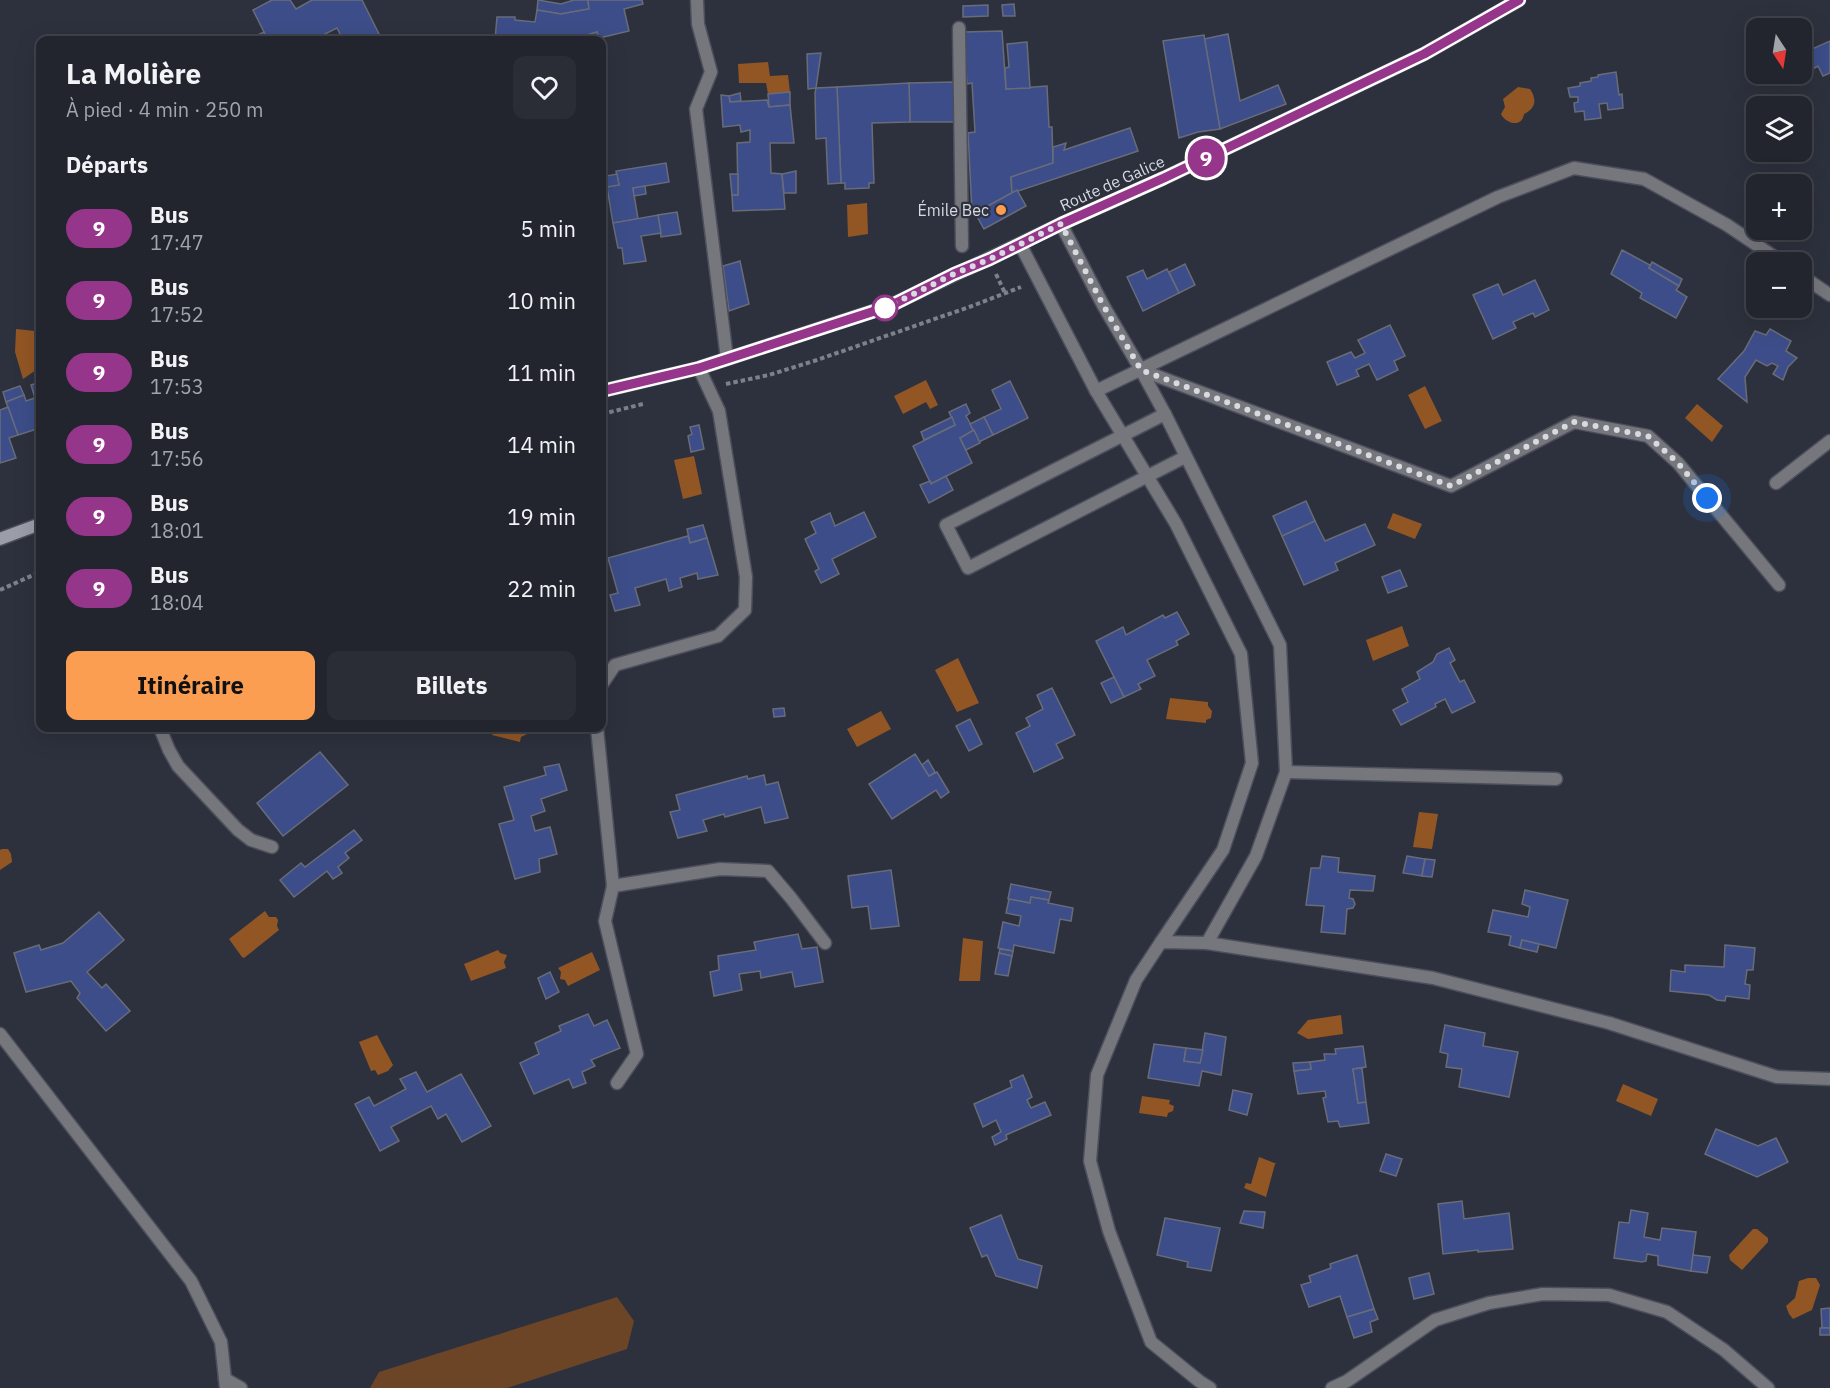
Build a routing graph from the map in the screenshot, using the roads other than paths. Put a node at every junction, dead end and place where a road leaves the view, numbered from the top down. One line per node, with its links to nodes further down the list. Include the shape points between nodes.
1 (697, 0): 10 (street, via 698,24 711,72 696,109)
2 (1519, 0): 4 (main road, Route de Galice, via 1424,54)
3 (959, 28): 6 (street)
4 (1061, 224): 5 (main road, Route de Galice); 12 (street)
5 (1020, 244): 10 (main road, Route de Galice, via 890,306); 14 (street)
6 (962, 246)
7 (1767, 252): 12 (street, via 1644,179 1574,168 1498,197)
8 (1812, 283): 9 (street)
9 (1830, 295)
10 (727, 359): 11 (main road, Route de Galice)
11 (699, 368): 13 (main road, Route de Galice); 24 (street, via 719,411 746,577 745,610 718,636 615,666)
12 (1141, 370): 14 (street); 15 (street); 23 (street, via 1451,486 1574,422 1648,436 1678,463)
13 (606, 390)
14 (1096, 391): 16 (street)
15 (1164, 414): 16 (street); 18 (street)
16 (1122, 436): 19 (street); 19 (street, via 946,525 968,568)
17 (1830, 441): 20 (street)
18 (1185, 457): 19 (street); 27 (street, via 1280,645)
19 (1147, 476): 31 (street, via 1176,524 1241,654 1252,763 1223,850)
20 (1776, 483)
21 (36, 526): 22 (main road)
22 (0, 539)
23 (1779, 585)
24 (606, 676)
25 (162, 732): 29 (street, via 178,766 238,830 251,840)
26 (597, 732): 30 (street)
27 (1286, 772): 28 (street); 33 (street, via 1256,856)
28 (1556, 779)
29 (272, 847)
30 (613, 886): 32 (street, via 720,869 768,871); 36 (street, via 605,921 637,1054)
31 (1161, 942): 33 (street); 39 (street, via 1136,980 1097,1075 1090,1161 1110,1231 1151,1342)
32 (825, 943)
33 (1207, 943): 35 (street, via 1433,978 1609,1023 1777,1077)
34 (0, 1034): 37 (street, via 191,1281 221,1342)
35 (1830, 1079)
36 (617, 1083)
37 (226, 1384): 38 (street)
38 (241, 1388)
39 (1210, 1388)
40 (1332, 1388): 41 (street, via 1435,1320 1489,1303 1543,1294 1609,1295 1667,1312 1724,1350)
41 (1768, 1388)

